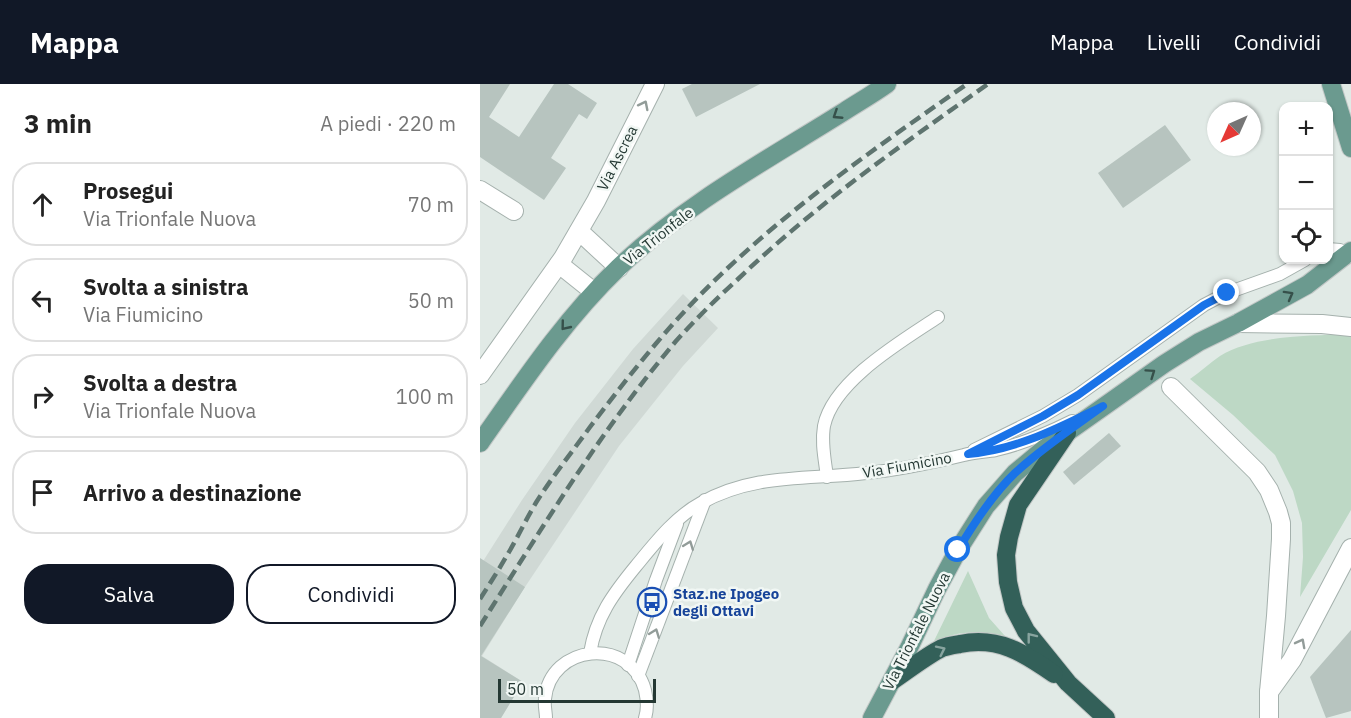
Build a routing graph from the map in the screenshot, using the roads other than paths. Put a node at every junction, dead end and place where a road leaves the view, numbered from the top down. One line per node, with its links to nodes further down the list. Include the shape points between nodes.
1 (655, 84): 7 (street, Via Ascrea, one-way to 1)
2 (887, 84): 12 (main road, Via Trionfale, one-way to 12, via 712,194)
3 (1331, 84): 4 (main road)
4 (1351, 148)
5 (480, 190): 6 (street)
6 (514, 211)
7 (579, 231): 10 (street, Via Ascrea); 12 (street)
8 (1333, 249): 9 (lane, Via Trionfale Nuova)
9 (1350, 254): 15 (main road, Via Trionfale Nuova, one-way to 9, via 1308,285)
10 (559, 264): 13 (street); 17 (street, Via Ascrea)
11 (1298, 264): 22 (lane, via 1204,305 1072,399)
12 (619, 268): 13 (main road, Via Trionfale)
13 (594, 292): 21 (main road, Via Trionfale, one-way to 21, via 540,358)
14 (939, 317): 23 (lane, via 873,361 833,405 823,438)
15 (1238, 323): 16 (street, Via Trionfale Nuova); 19 (main road, Via Trionfale Nuova, one-way to 15, via 1193,345)
16 (1351, 327)
17 (480, 375)
18 (1171, 387): 32 (street, via 1257,472 1278,512 1281,539)
19 (1103, 406): 20 (main road, Via Trionfale Nuova); 22 (lane, Via Fiumicino, via 1018,444)
20 (1067, 433): 30 (main road, Via Trionfale Nuova, via 1015,473 977,519 945,573); 31 (highway, one-way to 20, via 1019,620 1006,569 1018,505)
21 (480, 443)
22 (968, 454): 23 (lane, Via Fiumicino, via 920,466)
23 (827, 477): 24 (lane, Via Fiumicino, via 752,483)
24 (705, 500): 25 (lane, Via Fiumicino); 29 (lane, one-way to 24)
25 (679, 519): 27 (lane, Via Fiumicino, via 612,596 597,624); 28 (lane)
26 (1351, 548): 32 (street, one-way to 26, via 1292,660)
27 (590, 653): 28 (lane, via 617,658); 34 (lane, via 559,668 544,700)
28 (628, 665): 29 (lane)
29 (638, 676): 33 (lane, via 647,700)
30 (892, 681): 31 (highway, one-way to 31, via 943,647 973,641 1006,646 1025,654); 35 (main road, Via Trionfale Nuova)
31 (1068, 683): 36 (highway)
32 (1269, 692): 37 (street)
33 (647, 716)
34 (546, 718)
35 (872, 718)
36 (1106, 718)
37 (1269, 718)

